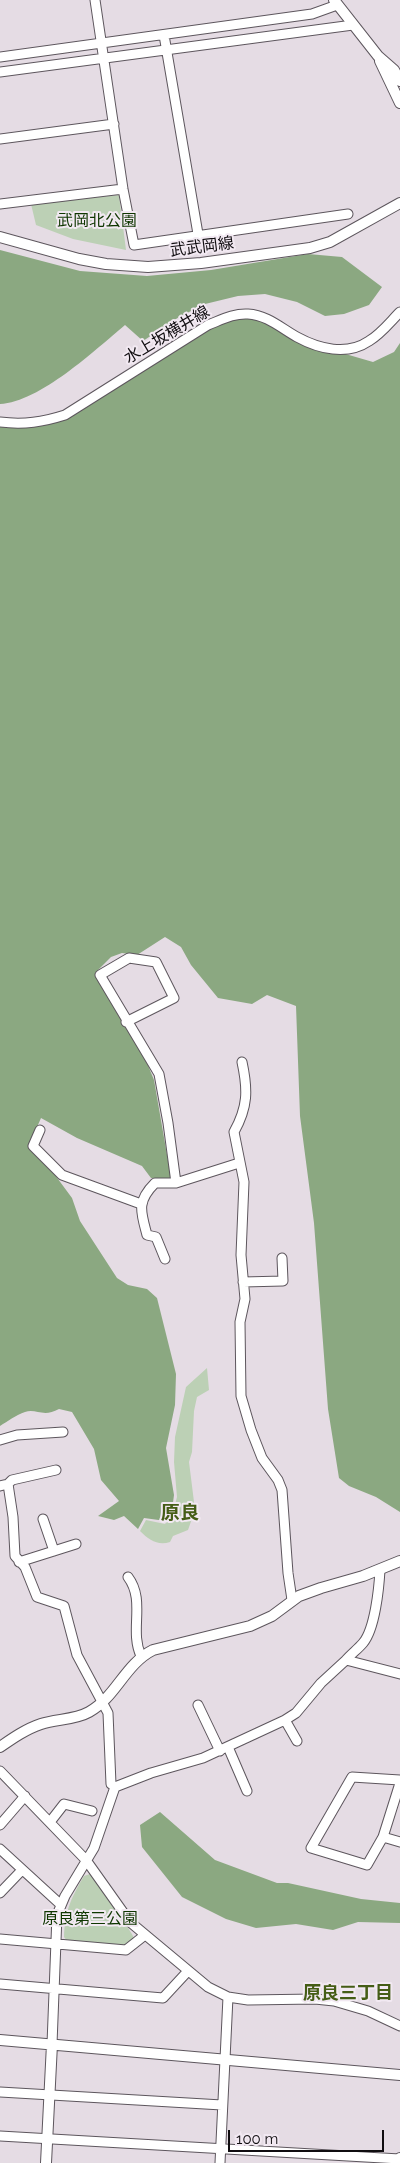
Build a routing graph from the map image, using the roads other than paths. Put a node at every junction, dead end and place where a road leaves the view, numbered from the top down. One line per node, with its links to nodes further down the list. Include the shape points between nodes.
1 (95, 0): 5 (street)
2 (336, 2): 3 (street); 4 (street, via 312,14)
3 (353, 25): 6 (street); 7 (street)
4 (164, 35): 5 (street); 6 (street)
5 (102, 44): 8 (street); 9 (street)
6 (167, 51): 9 (street); 19 (street)
7 (378, 56): 11 (street, via 394,70); 12 (street)
8 (0, 57)
9 (104, 58): 10 (street); 13 (street)
10 (0, 72)
11 (400, 81)
12 (400, 103)
13 (114, 124): 14 (street); 15 (street)
14 (0, 139)
15 (123, 189): 17 (street); 19 (street, via 134,245)
16 (399, 203): 20 (street, 武武岡線, via 330,242 310,248 201,263 124,266 79,259)
17 (0, 204)
18 (348, 214): 19 (street)
19 (198, 234)
20 (0, 237)
21 (400, 312): 22 (street, 水上坂横井線, via 370,341 355,348 338,350 297,337 263,318 249,314 234,315 208,325 65,415 43,422)
22 (0, 422)
23 (126, 1022): 23 (street, via 100,975 129,958 156,962 174,998); 27 (street, via 159,1074)
24 (242, 1062): 26 (street, via 247,1084 246,1102 234,1132)
25 (40, 1130): 28 (street, via 33,1146 62,1175)
26 (239, 1164): 27 (street); 31 (street, via 244,1182)
27 (176, 1183): 28 (street, via 156,1183)
28 (141, 1204): 30 (street, via 147,1235 156,1236)
29 (282, 1258): 31 (street, via 283,1281)
30 (165, 1259)
31 (243, 1282): 45 (street, via 241,1396 262,1458 282,1490)
32 (63, 1432): 33 (street, via 17,1435)
33 (0, 1440)
34 (56, 1470): 35 (street, via 12,1480)
35 (4, 1485): 36 (street)
36 (10, 1496): 37 (street); 42 (street, via 15,1556)
37 (0, 1500)
38 (43, 1519): 40 (street)
39 (76, 1544): 40 (street)
40 (54, 1551): 42 (street)
41 (400, 1560): 43 (street)
42 (19, 1562): 49 (street, via 25,1568 37,1597 64,1606 78,1655)
43 (380, 1570): 45 (street); 47 (street, via 368,1635)
44 (128, 1576): 46 (street, via 134,1585 137,1602 136,1638)
45 (292, 1600): 46 (street, via 272,1616 250,1626 174,1644)
46 (141, 1656): 49 (street)
47 (346, 1660): 48 (street); 51 (street)
48 (400, 1674)
49 (103, 1701): 53 (street, via 80,1716 41,1724 25,1731); 57 (street, via 108,1713 111,1784)
50 (198, 1705): 54 (street)
51 (286, 1720): 52 (street); 54 (street)
52 (297, 1742)
53 (0, 1747)
54 (224, 1749): 57 (street); 58 (street)
55 (0, 1771): 59 (street)
56 (400, 1782): 63 (street); 63 (street, via 352,1778 311,1848 367,1865)
57 (115, 1788): 66 (street, via 94,1848)
58 (247, 1791)
59 (25, 1796): 61 (street); 62 (street)
60 (92, 1811): 61 (street, via 64,1804)
61 (50, 1822): 66 (street)
62 (0, 1825)
63 (384, 1837): 64 (street)
64 (400, 1842)
65 (0, 1848): 67 (street)
66 (86, 1860): 69 (street); 70 (street, via 130,1922)
67 (22, 1870): 68 (street); 69 (street)
68 (0, 1893)
69 (60, 1904): 72 (street)
70 (145, 1936): 72 (street, via 126,1950); 73 (street)
71 (0, 1939): 72 (street)
72 (56, 1944): 75 (street)
73 (188, 1971): 75 (street, via 163,1998); 76 (street, via 208,1987)
74 (0, 1984): 75 (street)
75 (54, 1989): 79 (street)
76 (228, 1997): 77 (street, via 334,2001 368,2011); 80 (street)
77 (400, 2026)
78 (0, 2040): 79 (street)
79 (52, 2044): 80 (street); 83 (street)
80 (224, 2059): 81 (street); 84 (street)
81 (400, 2075)
82 (0, 2092): 83 (street)
83 (49, 2094): 84 (street); 86 (street)
84 (222, 2105): 87 (street)
85 (0, 2136): 86 (street)
86 (47, 2139): 87 (street); 90 (street)
87 (221, 2148): 88 (street); 91 (street)
88 (347, 2159): 89 (street)
89 (400, 2159): 92 (street)
90 (46, 2163)
91 (220, 2163)
92 (400, 2163)

